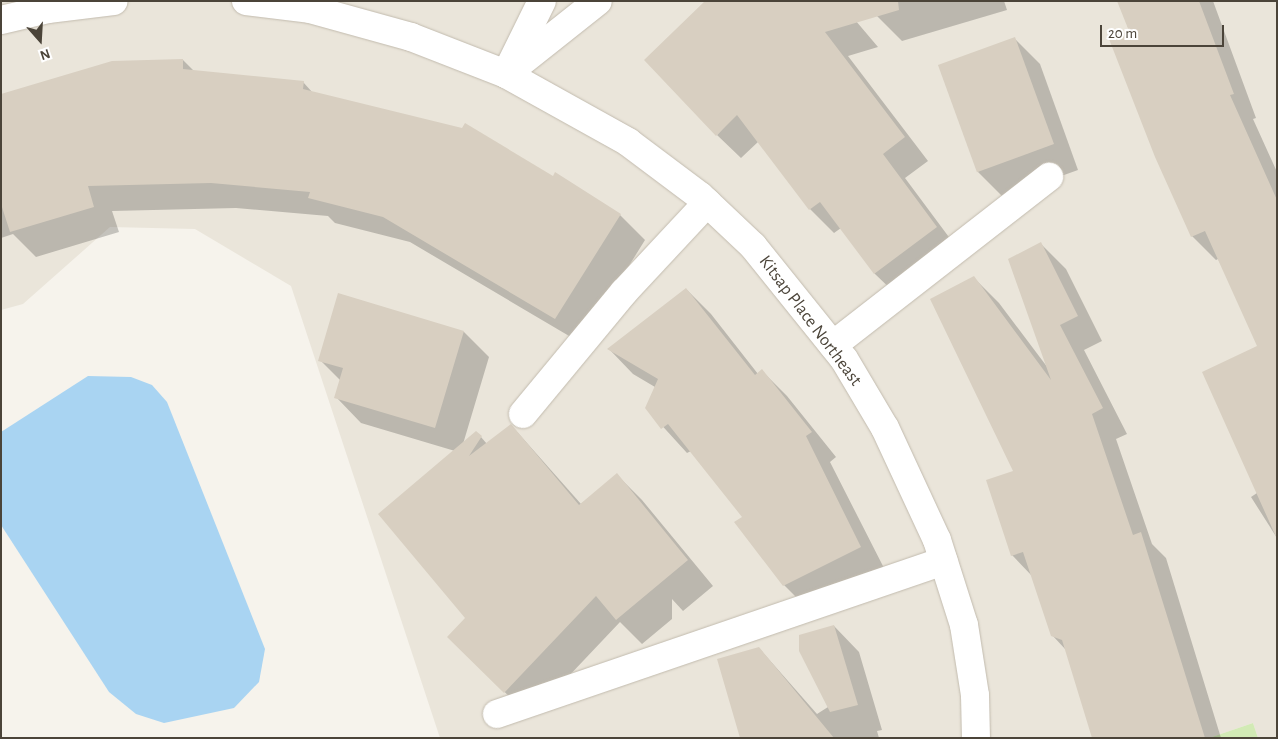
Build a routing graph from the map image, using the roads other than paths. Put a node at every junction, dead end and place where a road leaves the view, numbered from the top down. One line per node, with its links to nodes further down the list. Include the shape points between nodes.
1 (114, 1): 5 (street, via 48,9)
2 (246, 1): 6 (street, Kitsap Place Northeast, via 310,9 411,37)
3 (542, 1): 6 (street)
4 (598, 1): 6 (street)
5 (1, 20)
6 (506, 74): 8 (street, Kitsap Place Northeast, via 628,142)
7 (1049, 177): 9 (street)
8 (707, 203): 9 (street, Kitsap Place Northeast, via 753,246); 10 (street, via 624,292)
9 (833, 345): 11 (street, Kitsap Place Northeast, via 885,428 937,540)
10 (523, 414)
11 (943, 560): 12 (street); 13 (street, Kitsap Place Northeast, via 964,625 975,695)
12 (497, 714)
13 (976, 738)

